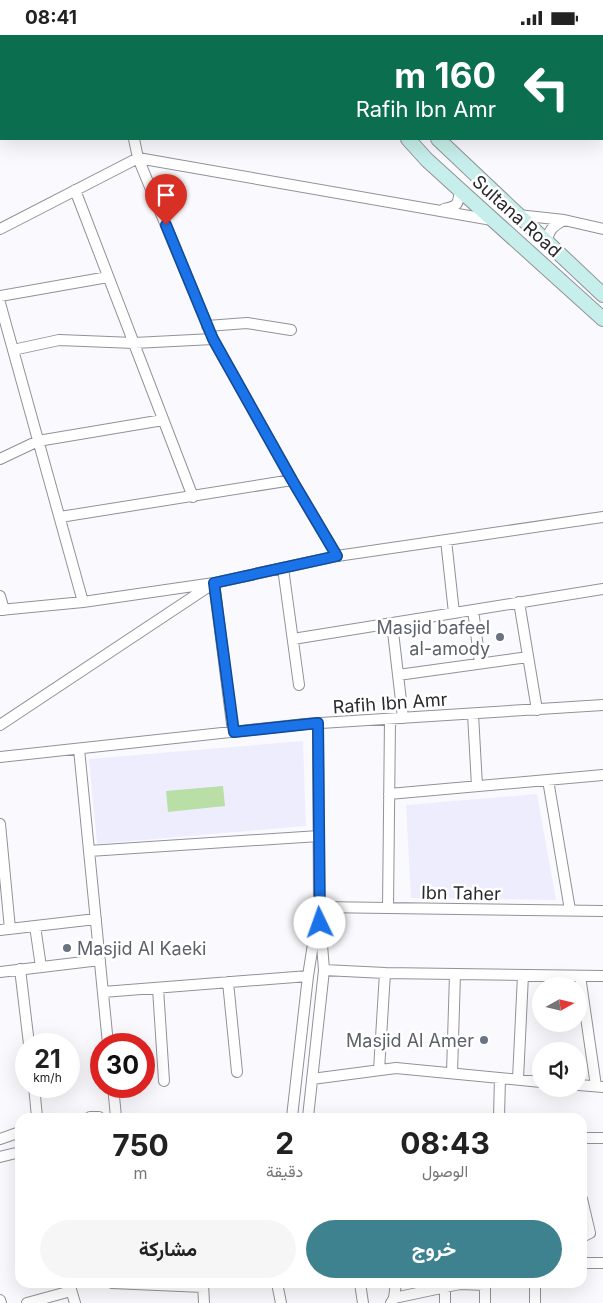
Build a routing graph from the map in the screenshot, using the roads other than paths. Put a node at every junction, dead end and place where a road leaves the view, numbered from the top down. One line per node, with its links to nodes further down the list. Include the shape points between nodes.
1 (134, 140): 4 (street)
2 (409, 140): 6 (main road, Sultana Road)
3 (439, 140): 8 (main road, Sultana Road)
4 (138, 158): 5 (street); 7 (street); 19 (street)
5 (75, 190): 11 (street); 14 (street)
6 (460, 190): 7 (street, via 455,207); 10 (main road, Sultana Road)
7 (439, 210): 10 (street)
8 (518, 215): 9 (street); 13 (main road, Sultana Road)
9 (564, 219): 12 (street); 13 (street, via 548,234)
10 (492, 220): 18 (main road, Sultana Road)
11 (0, 229)
12 (603, 229)
13 (547, 243): 16 (main road, Sultana Road)
14 (108, 277): 15 (street); 22 (street)
15 (0, 295)
16 (603, 295)
17 (0, 303): 23 (street)
18 (603, 319)
19 (208, 326): 20 (street, via 247,323); 21 (street)
20 (291, 330)
21 (213, 339): 22 (street); 27 (street)
22 (134, 343): 23 (street, via 59,340); 24 (street)
23 (13, 350): 25 (street)
24 (163, 420): 25 (street); 28 (street)
25 (38, 441): 26 (street); 29 (street)
26 (0, 459)
27 (292, 480): 28 (street); 32 (street)
28 (193, 497): 29 (street)
29 (60, 517): 37 (street)
30 (603, 517): 31 (street)
31 (446, 540): 32 (street); 41 (street)
32 (337, 556): 33 (street)
33 (283, 568): 34 (street); 43 (street)
34 (214, 583): 37 (street); 54 (street); 55 (street)
35 (603, 589): 38 (street)
36 (0, 596): 39 (street)
37 (83, 602): 39 (street)
38 (519, 602): 40 (street); 44 (street)
39 (2, 610)
40 (472, 610): 41 (street); 45 (street)
41 (454, 613): 42 (street)
42 (392, 623): 43 (street); 46 (street)
43 (293, 639): 47 (street)
44 (528, 657): 45 (street); 49 (street)
45 (480, 663): 46 (street)
46 (398, 675): 51 (street)
47 (299, 685)
48 (603, 705): 49 (street, Rafih Ibn Amr)
49 (537, 710): 50 (street, Rafih Ibn Amr)
50 (473, 714): 51 (street, Rafih Ibn Amr); 60 (street)
51 (403, 718): 52 (street, Rafih Ibn Amr)
52 (390, 719): 53 (street, Rafih Ibn Amr); 61 (street)
53 (318, 723): 55 (street, Rafih Ibn Amr); 63 (street)
54 (0, 725)
55 (234, 732): 56 (street, Rafih Ibn Amr)
56 (79, 749): 57 (street, Rafih Ibn Amr); 64 (street)
57 (0, 757)
58 (603, 775): 59 (street)
59 (548, 779): 60 (street); 67 (street)
60 (477, 786): 61 (street)
61 (389, 794): 66 (street)
62 (0, 824): 71 (street)
63 (319, 836): 64 (street); 65 (street)
64 (89, 851): 69 (street)
65 (319, 907): 66 (street, Ibn Taher); 75 (street); 80 (street)
66 (388, 908): 67 (street, Ibn Taher)
67 (570, 911): 68 (street, Ibn Taher)
68 (603, 911)
69 (96, 919): 70 (street); 72 (street)
70 (35, 926): 71 (street); 73 (street)
71 (5, 929)
72 (100, 959): 73 (street); 85 (street)
73 (41, 967): 74 (street)
74 (20, 969): 76 (street); 86 (street)
75 (324, 970): 77 (street); 92 (street)
76 (0, 972)
77 (385, 973): 78 (street); 88 (street)
78 (455, 974): 79 (street); 90 (street)
79 (523, 975): 81 (street); 93 (street)
80 (308, 976): 83 (street); 101 (street)
81 (580, 976): 82 (street); 96 (street)
82 (603, 977)
83 (228, 982): 84 (street); 89 (street)
84 (158, 988): 85 (street); 94 (street)
85 (103, 992): 87 (street)
86 (28, 1033)
87 (107, 1033)
88 (379, 1070): 90 (street, via 396,1067); 92 (street)
89 (237, 1072)
90 (452, 1073): 91 (street)
91 (500, 1077): 93 (street); 103 (street)
92 (312, 1079): 102 (street)
93 (518, 1079): 95 (street)
94 (164, 1081)
95 (532, 1081)
96 (599, 1087)
97 (35, 1098): 99 (street)
98 (114, 1098): 100 (street)
99 (37, 1113)
100 (116, 1113)
101 (292, 1113)
102 (308, 1113)
103 (499, 1113)
104 (15, 1134): 107 (street)
105 (587, 1138): 106 (street)
106 (603, 1138)
107 (0, 1139)
108 (15, 1153): 109 (street)
109 (0, 1157)
110 (587, 1219): 111 (street, via 590,1231)
111 (587, 1236)
112 (587, 1263): 113 (street)
113 (603, 1263)
114 (67, 1288): 125 (street)
115 (70, 1288): 126 (street)
116 (203, 1288): 127 (street)
117 (278, 1288): 128 (street)
118 (361, 1288): 129 (street)
119 (395, 1288): 124 (street)
120 (441, 1288): 124 (street)
121 (445, 1288): 130 (street)
122 (485, 1288): 131 (street)
123 (535, 1288): 132 (street)
124 (392, 1301)
125 (27, 1303)
126 (75, 1303)
127 (204, 1303)
128 (281, 1303)
129 (363, 1303)
130 (445, 1303)
131 (485, 1303)
132 (535, 1303)

